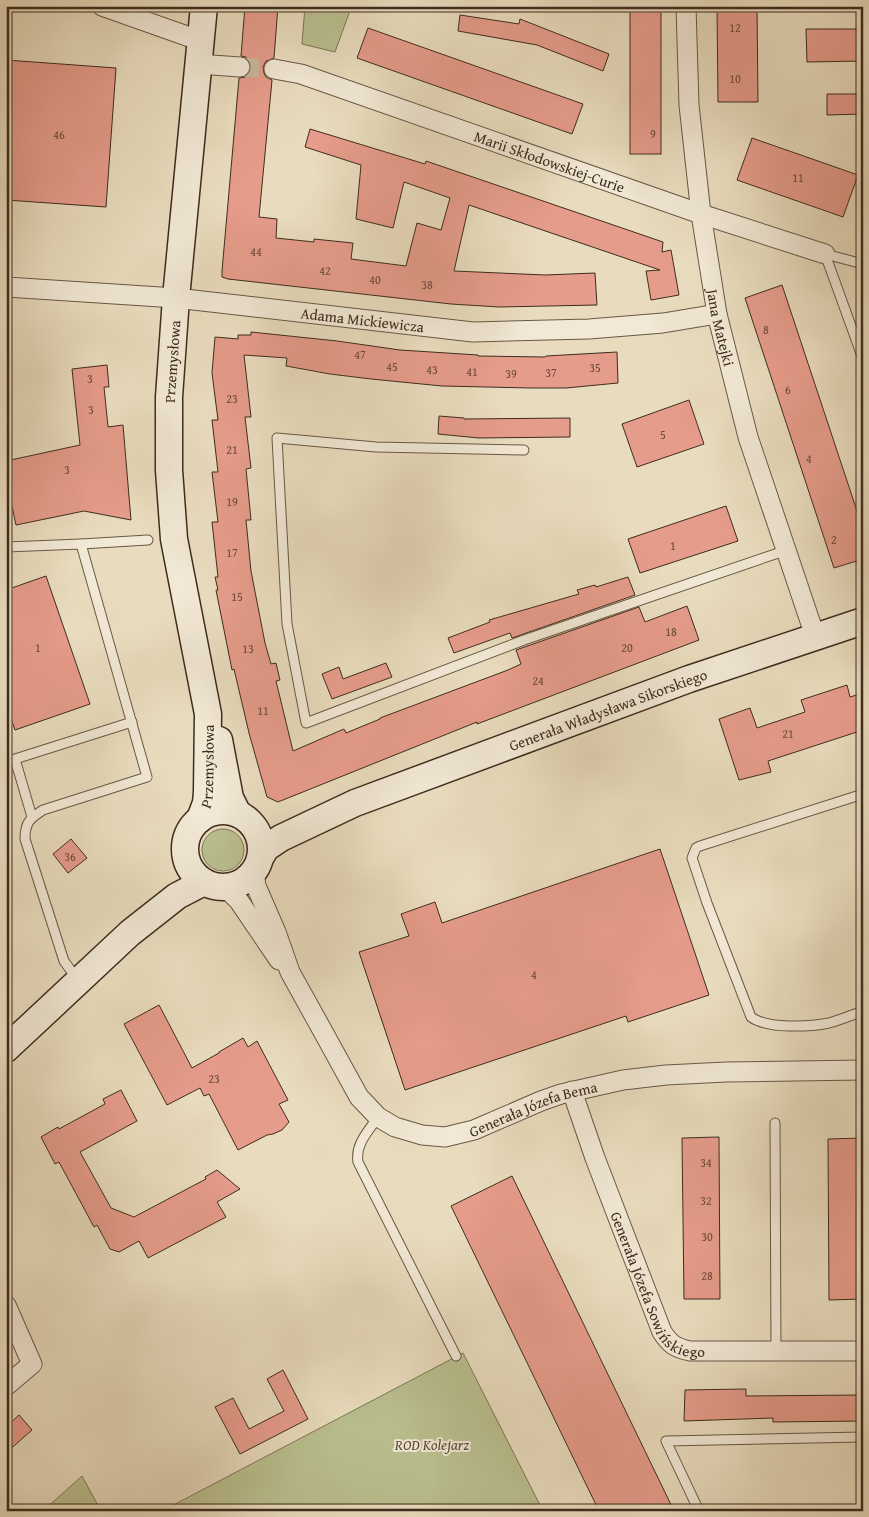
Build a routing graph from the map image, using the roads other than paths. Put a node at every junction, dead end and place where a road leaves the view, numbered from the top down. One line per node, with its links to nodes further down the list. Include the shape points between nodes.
1 (102, 6): 4 (street)
2 (204, 6): 4 (street, Przemysłowa)
3 (686, 6): 7 (street, Jana Matejki, via 689,105)
4 (200, 52): 5 (street); 11 (street, Przemysłowa)
5 (240, 67)
6 (274, 69): 7 (street, Marii Skłodowskiej-Curie, via 301,74)
7 (701, 214): 8 (street, Marii Skłodowskiej-Curie); 12 (street, Jana Matejki)
8 (826, 254): 9 (lane); 13 (lane)
9 (863, 264)
10 (6, 288): 11 (street, Adama Mickiewicza)
11 (176, 298): 12 (street, Adama Mickiewicza, via 472,332 589,329); 21 (street, Przemysłowa, via 169,470 174,539)
12 (717, 314): 18 (street, Jana Matejki, via 748,437)
13 (863, 359)
14 (524, 450): 18 (lane, via 376,447 277,438 287,624 306,723 524,640)
15 (148, 540): 16 (lane)
16 (81, 544): 17 (lane); 22 (lane)
17 (6, 547)
18 (787, 550): 20 (street, Jana Matejki)
19 (863, 620): 20 (street, Generała Władysława Sikorskiego)
20 (815, 636): 24 (street, Generała Władysława Sikorskiego, via 688,679)
21 (208, 714): 26 (street, Przemysłowa, via 207,792); 27 (street, Przemysłowa, via 219,740 230,798)
22 (132, 722): 25 (lane, via 147,777 43,810); 25 (lane, via 15,759)
23 (863, 794): 34 (lane, via 700,846 692,858 751,1017 764,1024 818,1024)
24 (355, 803): 27 (street, Generała Władysława Sikorskiego, via 302,814 274,824); 29 (street, Generała Władysława Sikorskiego, via 281,838 266,848)
25 (32, 817): 33 (lane, via 25,827 24,839 64,961)
26 (200, 819): 27 (street, via 218,811 228,811); 28 (street, via 188,834)
27 (246, 820): 29 (street, via 259,835 261,845)
28 (185, 852): 30 (street, via 191,870); 31 (street, via 175,875 135,918)
29 (257, 864): 30 (street, via 241,883); 32 (street, Generała Józefa Bema, via 256,886)
30 (214, 885): 31 (street, via 177,896); 32 (street, Generała Józefa Bema, via 239,901 276,958)
31 (117, 945): 33 (street)
32 (290, 972): 38 (street, Generała Józefa Bema, via 359,1097)
33 (79, 982): 35 (street)
34 (863, 1011)
35 (6, 1049)
36 (863, 1070): 37 (street, Generała Józefa Bema, via 666,1075)
37 (572, 1091): 38 (street, Generała Józefa Bema, via 474,1130 444,1137 395,1127); 41 (street, Generała Józefa Sowińskiego, via 595,1158 668,1341 677,1348 690,1351)
38 (378, 1117): 43 (lane, via 359,1145 356,1153 358,1162)
39 (775, 1124): 41 (lane)
40 (6, 1305): 44 (street, via 32,1364)
41 (776, 1351): 42 (street, Generała Józefa Sowińskiego)
42 (863, 1351)
43 (456, 1356)
44 (6, 1386)
45 (863, 1437): 46 (lane, via 666,1440)
46 (698, 1511)

